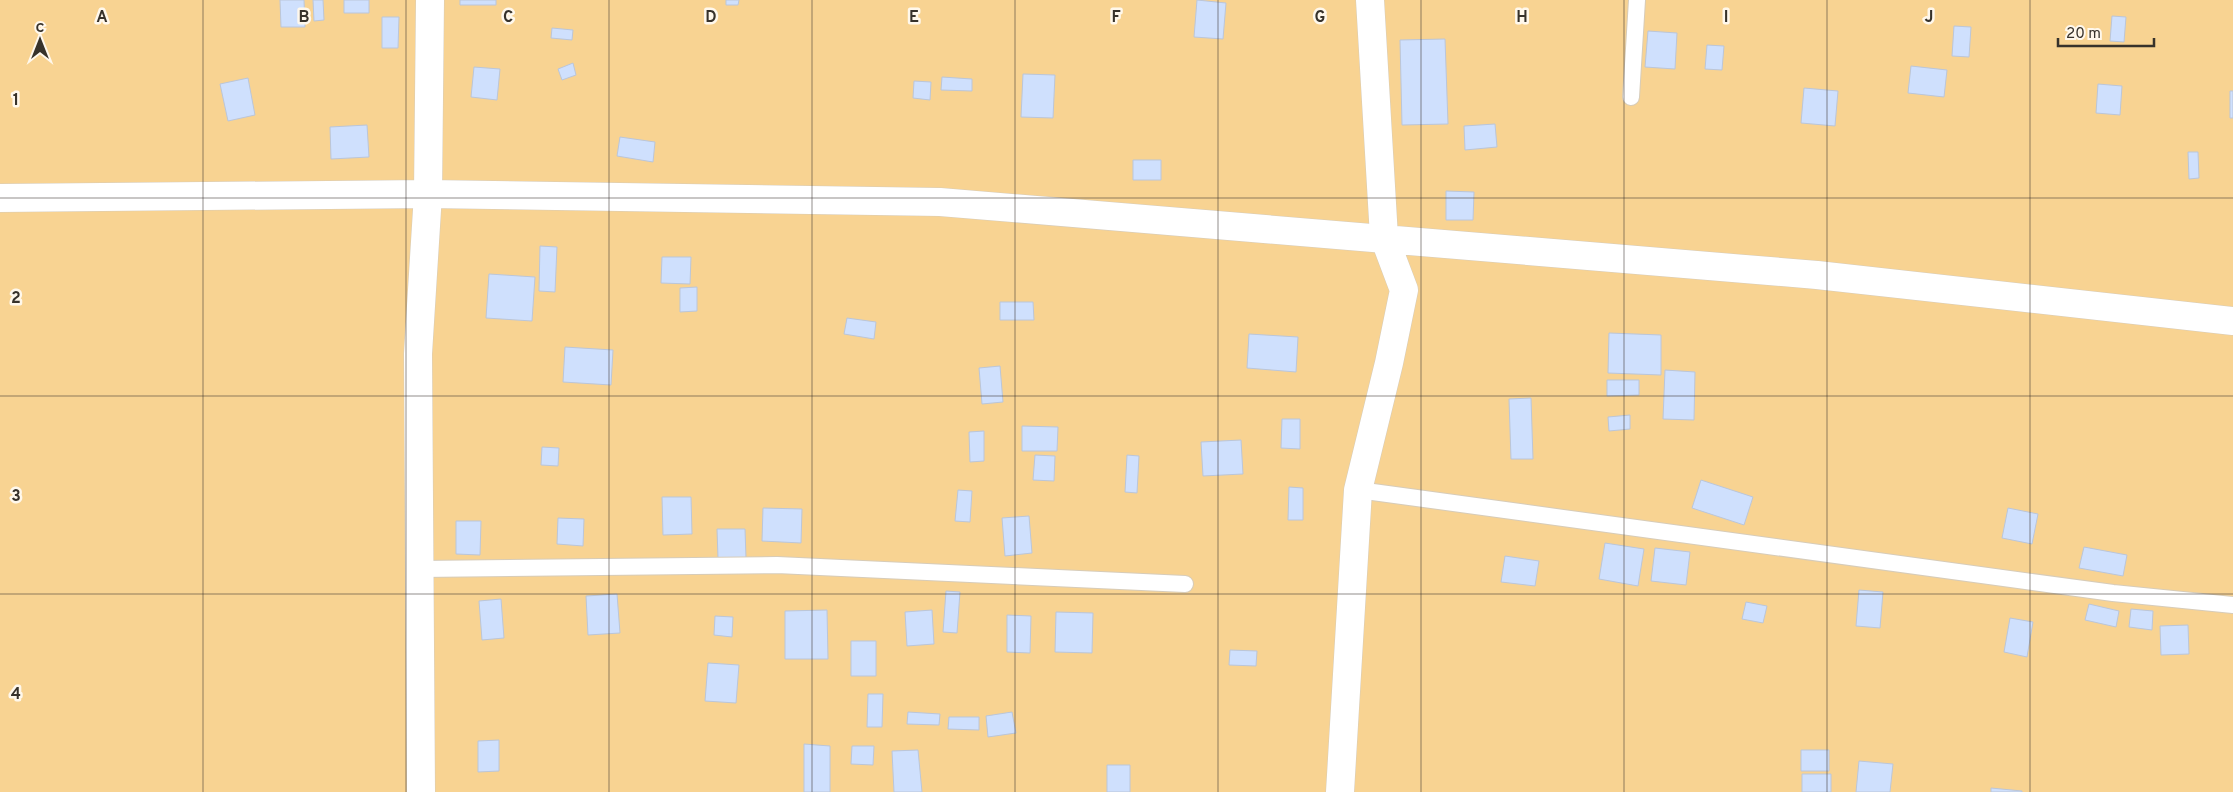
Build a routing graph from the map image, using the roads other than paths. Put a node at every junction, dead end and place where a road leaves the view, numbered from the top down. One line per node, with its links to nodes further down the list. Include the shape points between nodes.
1 (430, 0): 5 (street)
2 (1370, 0): 7 (street)
3 (1637, 0): 4 (lane)
4 (1631, 97)
5 (428, 194): 6 (street); 7 (street, via 940,202); 10 (street, via 418,354)
6 (0, 198)
7 (1384, 238): 8 (street, via 1817,275); 9 (street, via 1404,290)
8 (2233, 320)
9 (1358, 490): 12 (lane, via 2113,593); 14 (street)
10 (419, 569): 11 (lane, via 777,566); 13 (street)
11 (1185, 584)
12 (2233, 605)
13 (421, 792)
14 (1340, 792)

